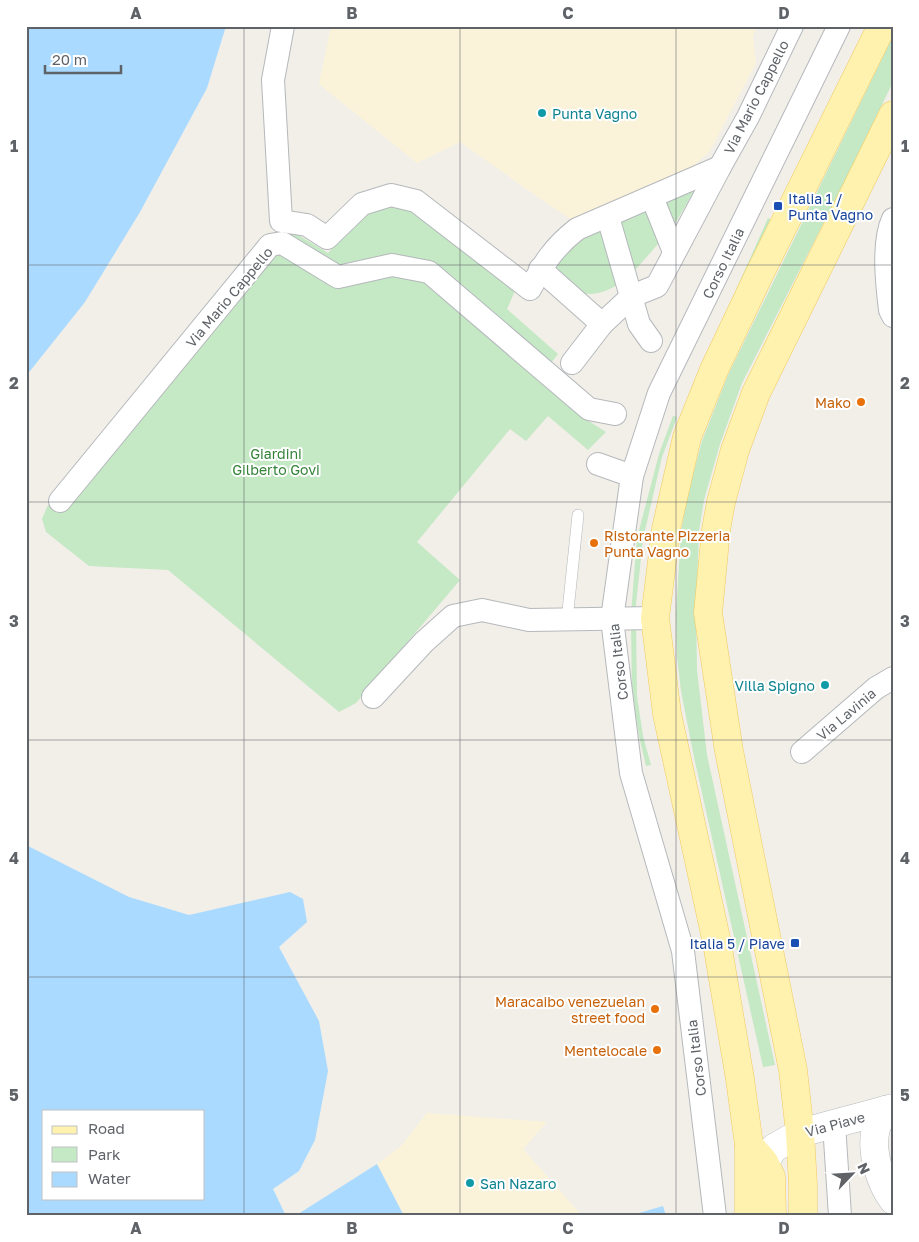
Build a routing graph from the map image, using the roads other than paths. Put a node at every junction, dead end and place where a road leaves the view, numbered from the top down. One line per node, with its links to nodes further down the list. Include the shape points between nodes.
1 (283, 26): 11 (street, Via Mario Cappello, via 273,80 281,221 307,225 327,238 362,204 392,195 416,201 530,289)
2 (792, 26): 6 (street, Via Mario Cappello)
3 (839, 26): 19 (street, Corso Italia, via 659,393)
4 (882, 26): 22 (main road, via 758,277 687,436 666,530)
5 (893, 115): 30 (main road, via 756,393 735,450 721,502 708,613 729,751 793,1070)
6 (720, 167): 7 (street, Via Mario Cappello); 10 (street, Via Mario Cappello)
7 (652, 197): 8 (street, Via Mario Cappello); 10 (street)
8 (608, 217): 11 (street, Via Mario Cappello, via 577,229 559,243); 12 (street)
9 (893, 219): 13 (street, via 889,226 886,272)
10 (674, 252): 12 (street, Via Mario Cappello, via 657,286)
11 (540, 269): 14 (street)
12 (632, 296): 14 (street, Via Mario Cappello); 15 (street, via 639,324)
13 (893, 316)
14 (602, 324): 16 (street, Via Mario Cappello)
15 (651, 341)
16 (572, 363)
17 (615, 414): 20 (street, Via Mario Cappello, via 589,409 429,272 392,265 338,277 282,243 270,245)
18 (598, 464): 19 (street)
19 (632, 476): 23 (street, Corso Italia)
20 (60, 501)
21 (578, 515): 24 (lane)
22 (655, 618): 23 (street); 31 (main road, via 676,764 717,943)
23 (612, 619): 24 (street); 34 (street, Corso Italia, via 631,772 683,951)
24 (567, 620): 26 (street, via 529,620 482,610 452,616)
25 (893, 678): 27 (street, Via Lavinia, via 876,688)
26 (373, 697)
27 (802, 752)
28 (889, 1109): 29 (street, Via Piave); 32 (street, Via Piave, via 876,1130 875,1154 881,1182)
29 (834, 1124): 30 (street, Via Piave); 38 (street)
30 (800, 1133): 31 (street, Via Piave); 37 (main road)
31 (756, 1154): 35 (main road, via 749,1185); 36 (main road, via 771,1177)
32 (893, 1200)
33 (893, 1214): 39 (street)
34 (715, 1216)
35 (749, 1216)
36 (773, 1216)
37 (803, 1216)
38 (840, 1216)
39 (886, 1216)

